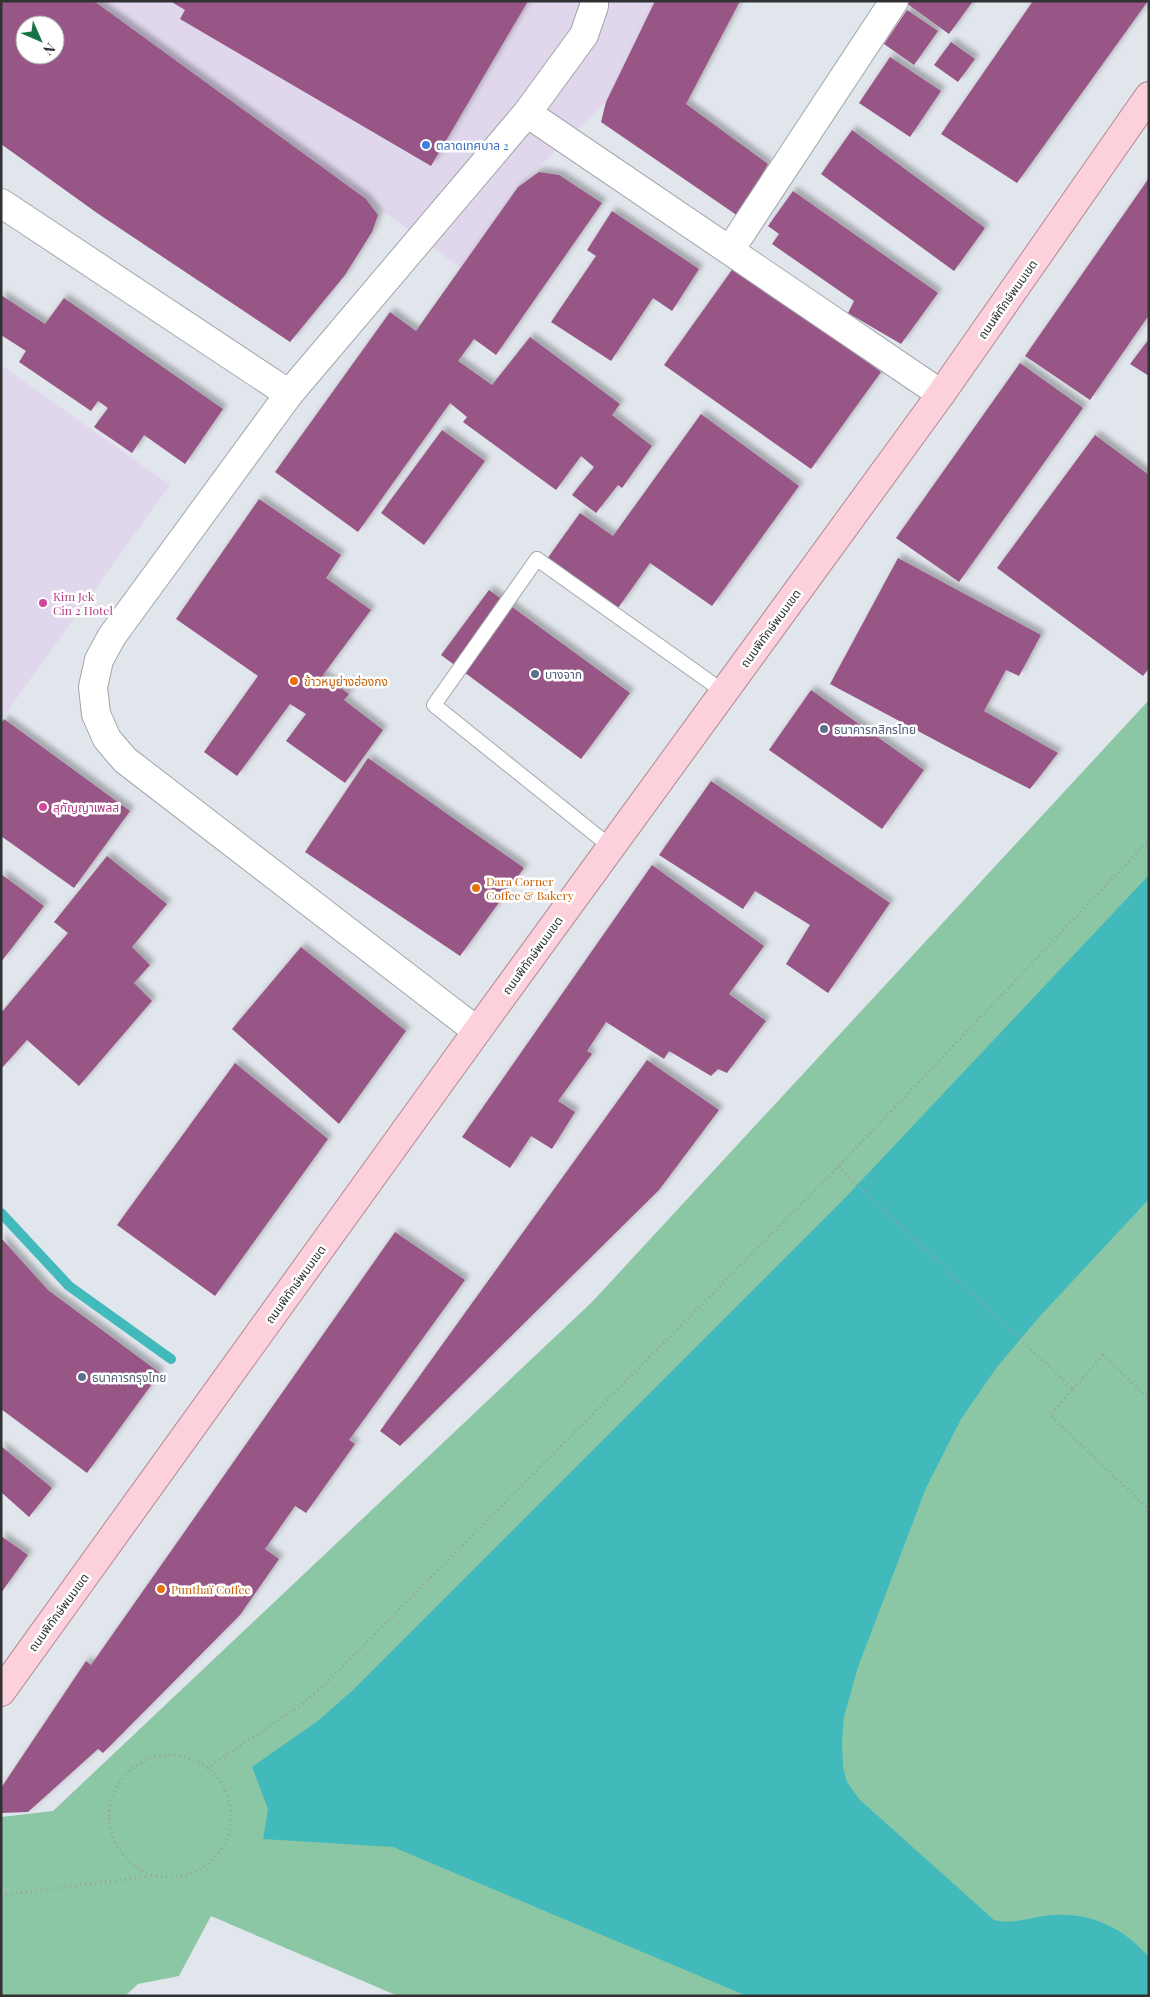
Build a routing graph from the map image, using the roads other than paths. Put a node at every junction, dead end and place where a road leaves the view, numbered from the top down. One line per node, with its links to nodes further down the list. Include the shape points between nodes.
1 (594, 1): 4 (street, via 584,36)
2 (894, 1): 6 (street)
3 (1149, 96): 8 (main road, ถนนพิทักษ์พนมเขต)
4 (527, 113): 6 (street); 7 (street)
5 (1, 203): 7 (street)
6 (730, 250): 8 (street)
7 (289, 394): 11 (street, via 112,636 99,660 93,687 96,714 107,739 125,760)
8 (941, 394): 9 (main road, ถนนพิทักษ์พนมเขต)
9 (724, 692): 10 (main road, ถนนพิทักษ์พนมเขต); 10 (lane, via 537,559 434,705)
10 (611, 847): 11 (main road, ถนนพิทักษ์พนมเขต)
11 (477, 1030): 12 (main road, ถนนพิทักษ์พนมเขต)
12 (1, 1692)

